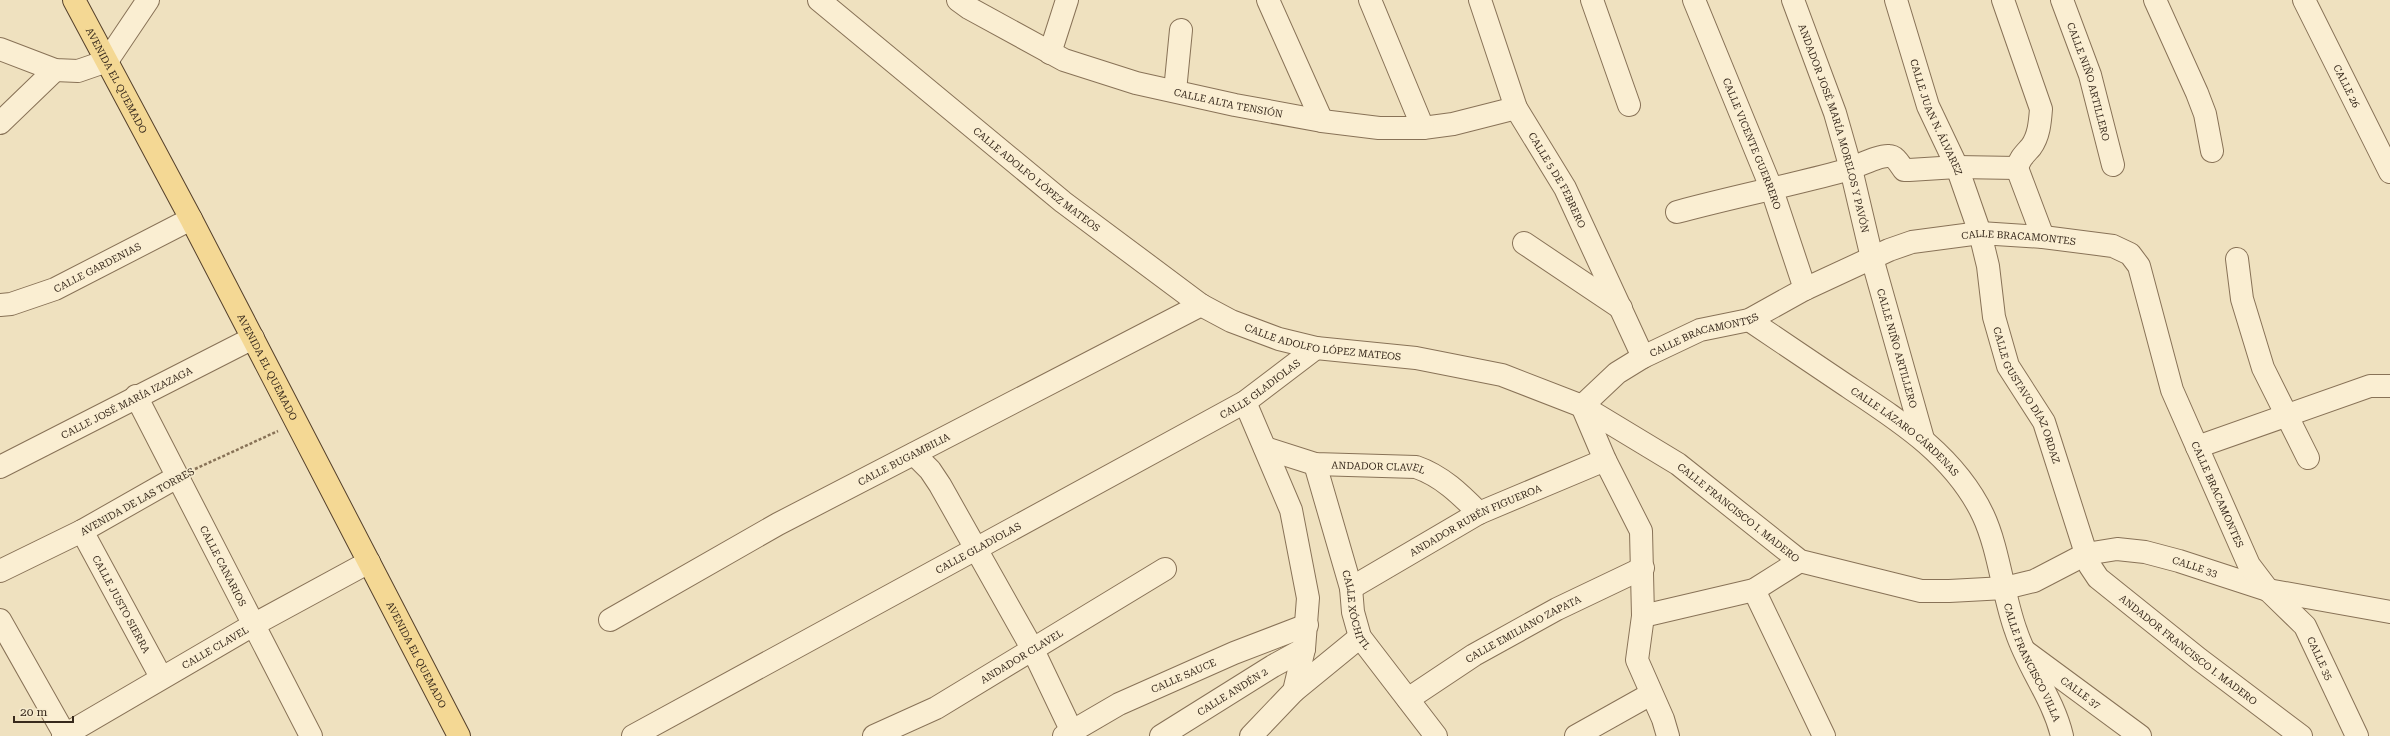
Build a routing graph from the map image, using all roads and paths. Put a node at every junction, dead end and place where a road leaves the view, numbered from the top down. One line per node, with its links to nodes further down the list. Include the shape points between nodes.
1 (74, 0): 20 (main road, AVENIDA EL QUEMADO)
2 (148, 0): 20 (street)
3 (819, 0): 44 (street, CALLE ADOLFO LÓPEZ MATEOS, via 1063,202)
4 (958, 0): 19 (street, CALLE ALTA TENSIÓN)
5 (1067, 0): 19 (street)
6 (1268, 0): 25 (street)
7 (1370, 0): 27 (street)
8 (1480, 0): 24 (street, CALLE 5 DE FEBRERO)
9 (1592, 0): 23 (street)
10 (1694, 0): 34 (street, CALLE VICENTE GUERRERO)
11 (1794, 0): 32 (street, ANDADOR JOSÉ MARÍA MORELOS Y PAVÓN, via 1835,113)
12 (1896, 0): 30 (street, CALLE JUAN N. ÁLVAREZ, via 1928,106)
13 (2003, 0): 31 (street, via 2041,109 2040,127 2032,146 2020,158)
14 (2062, 0): 29 (street, CALLE NIÑO ARTILLERO, via 2090,75)
15 (2155, 0): 28 (street, via 2205,114)
16 (2304, 0): 33 (street, CALLE 26)
17 (1181, 30): 22 (street)
18 (0, 49): 21 (street)
19 (1050, 53): 22 (street, CALLE ALTA TENSIÓN, via 1129,81)
20 (107, 61): 21 (street, via 78,71); 36 (main road, AVENIDA EL QUEMADO)
21 (54, 70): 26 (street)
22 (1175, 91): 25 (street, CALLE ALTA TENSIÓN, via 1235,105)
23 (1629, 105)
24 (1516, 108): 27 (street, CALLE ALTA TENSIÓN, via 1453,124); 45 (street, CALLE 5 DE FEBRERO, via 1565,188)
25 (1322, 120): 27 (street, CALLE ALTA TENSIÓN, via 1379,128)
26 (0, 123)
27 (1423, 128)
28 (2212, 151)
29 (2113, 165)
30 (1957, 167): 31 (street); 32 (street, via 1904,170 1895,158 1887,156); 37 (street, CALLE JUAN N. ÁLVAREZ)
31 (2017, 168): 38 (street)
32 (1851, 169): 34 (street); 40 (street, ANDADOR JOSÉ MARÍA MORELOS Y PAVÓN)
33 (2390, 172)
34 (1772, 190): 35 (street, via 1728,198); 42 (street, CALLE VICENTE GUERRERO)
35 (1677, 212)
36 (191, 219): 43 (street, CALLE GARDENIAS, via 55,289 11,304); 47 (main road, AVENIDA EL QUEMADO)
37 (1980, 233): 38 (street, CALLE BRACAMONTES); 40 (street, CALLE BRACAMONTES, via 1912,242); 68 (street, CALLE GUSTAVO DÍAZ ORDAZ, via 1988,266 1994,317 2008,366 2044,422)
38 (2043, 237): 57 (street, CALLE BRACAMONTES, via 2113,246 2130,254 2139,266 2172,390)
39 (1524, 243): 45 (street)
40 (1872, 258): 42 (street, CALLE BRACAMONTES); 56 (street, CALLE NIÑO ARTILLERO)
41 (2237, 259): 54 (street, via 2242,299 2263,368)
42 (1805, 289): 46 (street, CALLE BRACAMONTES)
43 (0, 305)
44 (1201, 305): 48 (street, CALLE ADOLFO LÓPEZ MATEOS, via 1231,321 1279,339); 59 (street, CALLE BUGAMBILIA)
45 (1621, 309): 49 (street, CALLE 5 DE FEBRERO)
46 (1749, 320): 49 (street, CALLE BRACAMONTES, via 1700,330); 56 (street, CALLE LÁZARO CÁRDENAS)
47 (253, 338): 51 (street, CALLE JOSÉ MARÍA IZAZAGA); 55 (main road, AVENIDA EL QUEMADO)
48 (1316, 348): 52 (street, CALLE GLADIOLAS); 53 (street, CALLE ADOLFO LÓPEZ MATEOS, via 1416,358 1502,375)
49 (1643, 357): 53 (street, CALLE BRACAMONTES, via 1617,373)
50 (2390, 386): 54 (street, via 2370,386)
51 (136, 396): 63 (street, CALLE JOSÉ MARÍA IZAZAGA); 64 (street, CALLE CANARIOS)
52 (1245, 402): 58 (street); 67 (street, CALLE GLADIOLAS)
53 (1582, 406): 61 (street); 69 (street, CALLE FRANCISCO I. MADERO, via 1678,464)
54 (2286, 415): 57 (street); 60 (street)
55 (296, 422): 64 (path, AVENIDA DE LAS TORRES); 70 (main road, AVENIDA EL QUEMADO)
56 (1923, 439): 75 (street, CALLE LÁZARO CÁRDENAS, via 1962,479 1983,516)
57 (2197, 447): 77 (street, CALLE BRACAMONTES, via 2249,565)
58 (1265, 448): 62 (street, ANDADOR CLAVEL); 83 (street, via 1291,510 1308,598)
59 (914, 454): 67 (street, via 930,470); 81 (street, CALLE BUGAMBILIA, via 778,524)
60 (2308, 458)
61 (1605, 460): 65 (street, ANDADOR RUBÉN FIGUEROA); 71 (street, via 1641,531)
62 (1315, 464): 65 (street, ANDADOR CLAVEL, via 1416,467 1432,472 1450,485); 74 (street, CALLE XÓCHITL)
63 (0, 467)
64 (177, 477): 66 (street, AVENIDA DE LAS TORRES); 82 (street, CALLE CANARIOS)
65 (1479, 513): 74 (street, ANDADOR RUBÉN FIGUEROA)
66 (82, 531): 73 (street, AVENIDA DE LAS TORRES); 88 (street, CALLE JUSTO SIERRA)
67 (976, 548): 87 (street); 92 (street, CALLE GLADIOLAS)
68 (2086, 554): 75 (street, CALLE 33, via 2034,581); 77 (street, CALLE 33, via 2117,549 2145,552 2179,560); 107 (street, ANDADOR FRANCISCO I. MADERO, via 2098,578)
69 (1800, 561): 75 (street, CALLE FRANCISCO I. MADERO, via 1921,591); 76 (street)
70 (369, 562): 82 (street, CALLE CLAVEL); 96 (main road, AVENIDA EL QUEMADO)
71 (1643, 568): 79 (street); 91 (street, CALLE EMILIANO ZAPATA, via 1550,612 1474,655)
72 (1165, 569): 87 (street, ANDADOR CLAVEL)
73 (0, 571)
74 (1351, 588): 84 (street, CALLE XÓCHITL, via 1353,612)
75 (2005, 588): 86 (street, CALLE FRANCISCO VILLA, via 2009,612)
76 (1754, 590): 79 (street); 104 (street)
77 (2268, 590): 78 (street, CALLE 33); 108 (street, CALLE 35, via 2305,626)
78 (2390, 612)
79 (1643, 616): 90 (street, via 1637,660)
80 (0, 620): 94 (street)
81 (610, 620)
82 (253, 625): 88 (street, CALLE CLAVEL); 95 (street, CALLE CANARIOS)
83 (1307, 625): 85 (street); 93 (street, CALLE SAUCE, via 1234,653 1126,701)
84 (1360, 637): 89 (street); 91 (street, CALLE XÓCHITL)
85 (1304, 649): 89 (street); 99 (street, CALLE ANDÉN 2)
86 (2022, 649): 105 (street, CALLE FRANCISCO VILLA, via 2057,714); 106 (street, CALLE 37)
87 (1033, 650): 93 (street); 98 (street, ANDADOR CLAVEL, via 936,708)
88 (161, 677): 94 (street, CALLE CLAVEL)
89 (1294, 691): 100 (street)
90 (1651, 694): 102 (street); 103 (street)
91 (1408, 699): 101 (street, CALLE XÓCHITL)
92 (666, 729): 97 (street, CALLE GLADIOLAS)
93 (1070, 734)
94 (64, 735)
95 (311, 736)
96 (459, 736)
97 (633, 736)
98 (874, 736)
99 (1161, 736)
100 (1251, 736)
101 (1436, 736)
102 (1576, 736)
103 (1668, 736)
104 (1824, 736)
105 (2062, 736)
106 (2140, 736)
107 (2301, 736)
108 (2358, 736)

